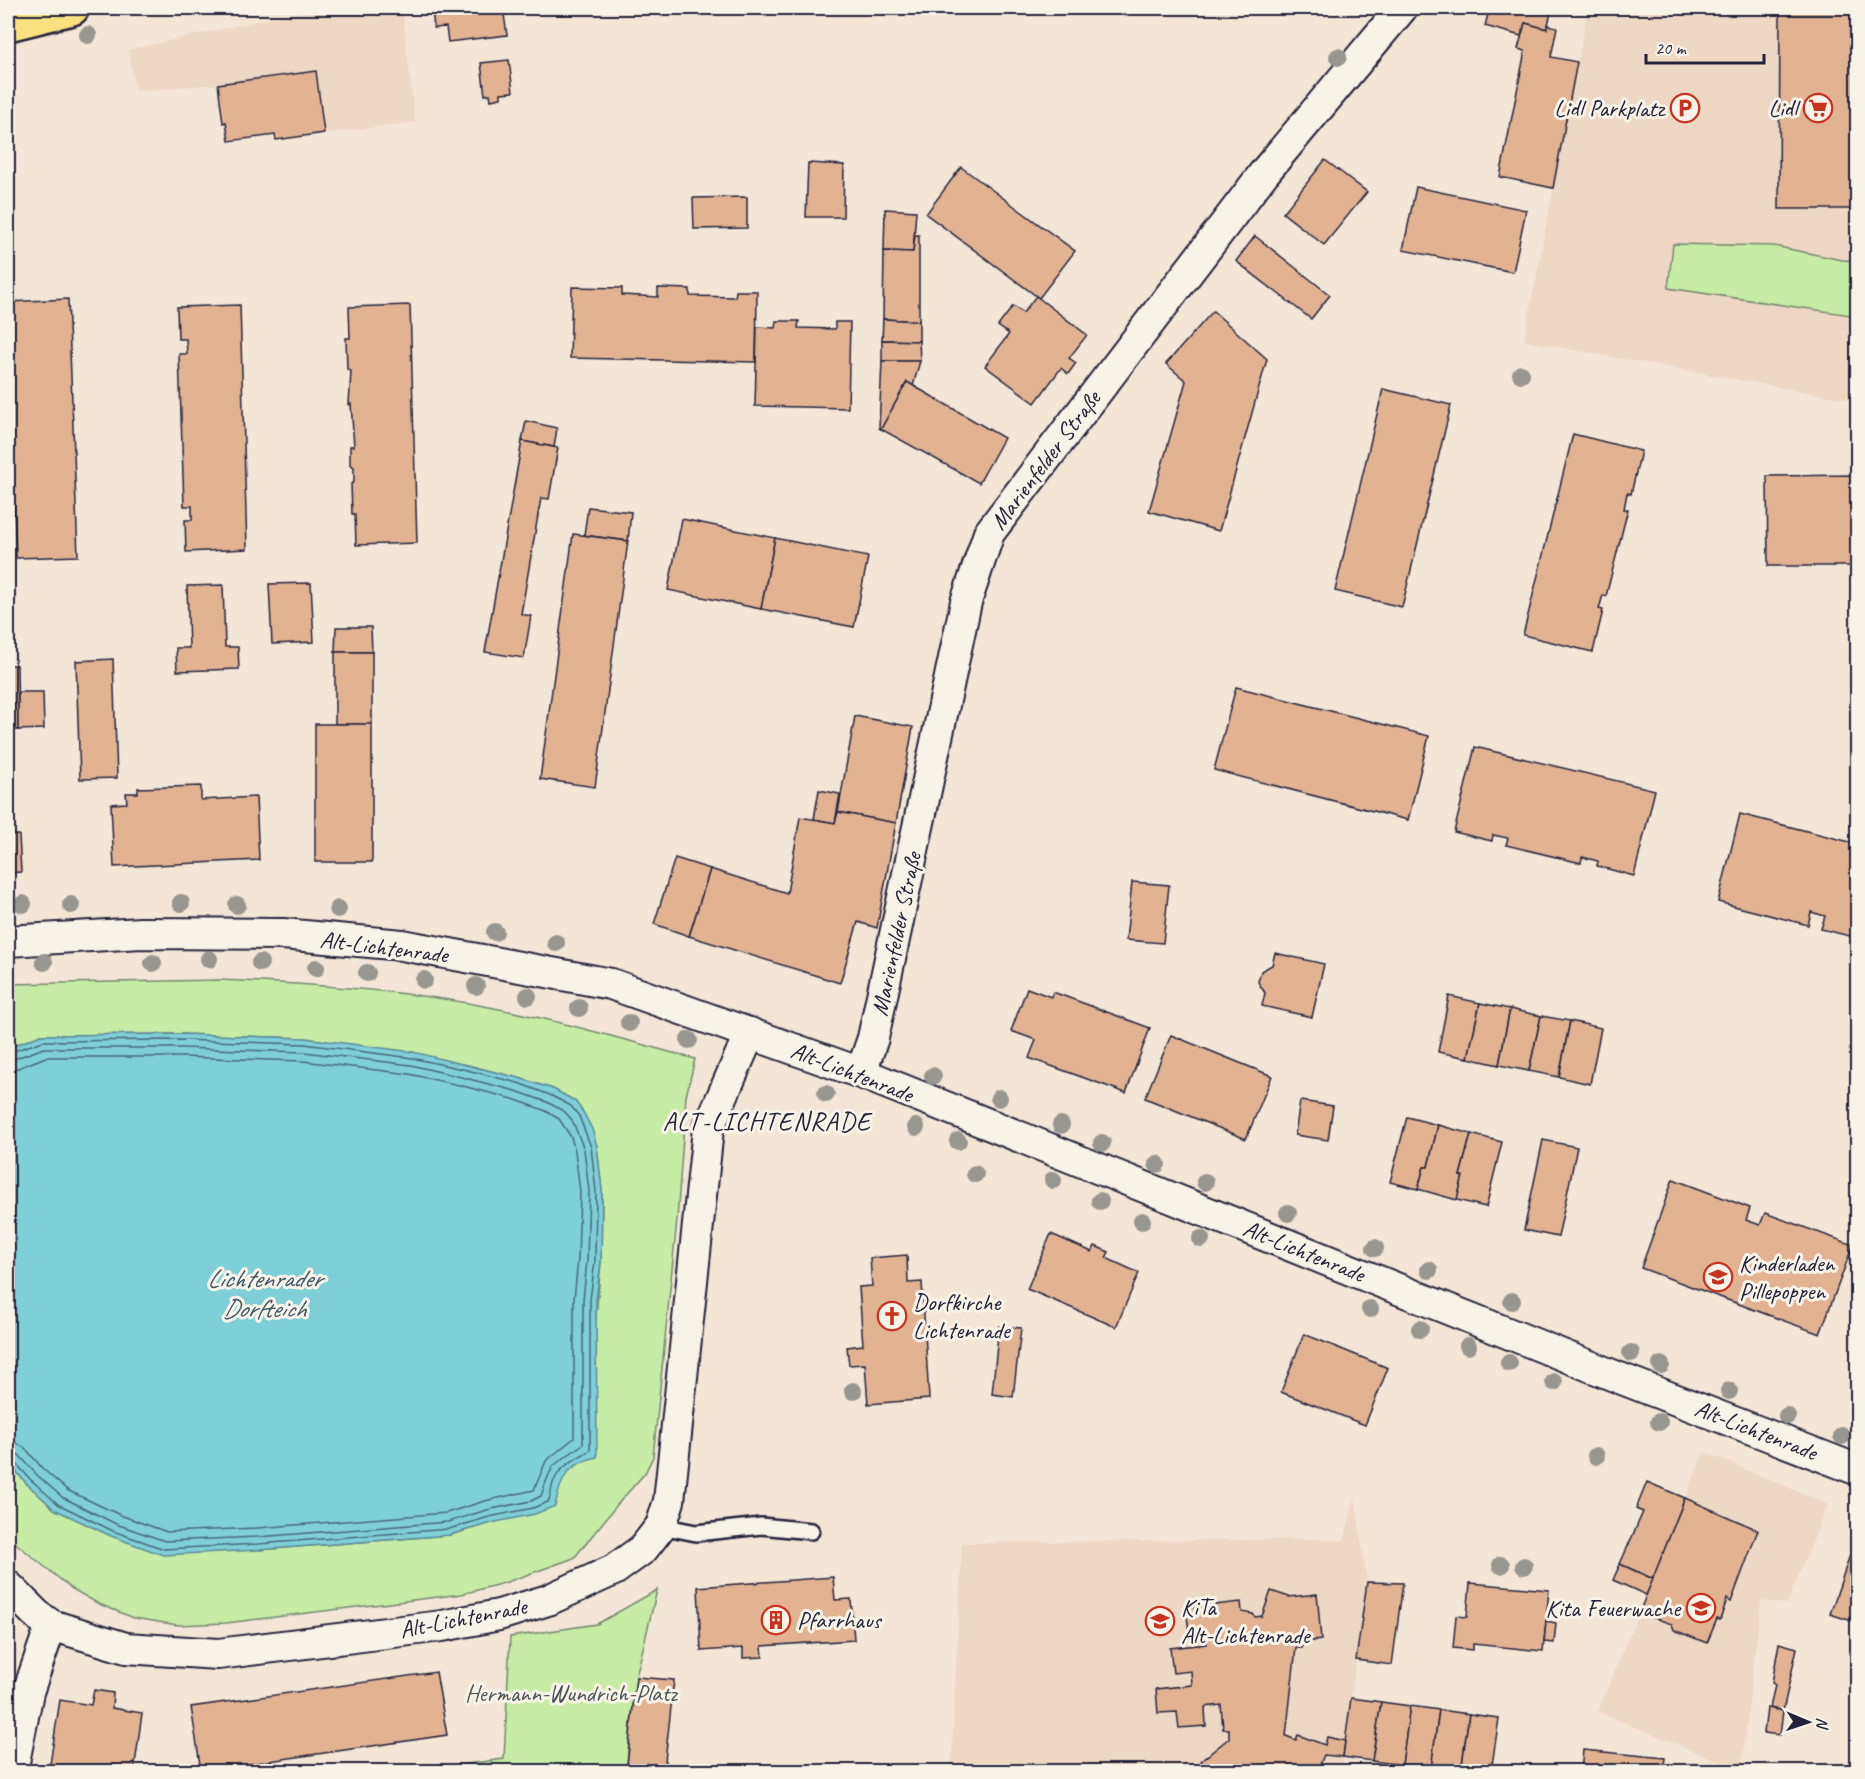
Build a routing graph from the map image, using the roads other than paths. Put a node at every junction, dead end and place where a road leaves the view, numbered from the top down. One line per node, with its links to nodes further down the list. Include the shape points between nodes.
1 (72, 8): 3 (main road)
2 (1402, 8): 6 (street, Marienfelder Straße, via 1264,173 989,533 966,602 873,1038)
3 (8, 24)
4 (8, 940): 5 (street, Alt-Lichtenrade, via 141,933 283,934 402,945 611,984)
5 (750, 1033): 6 (street, Alt-Lichtenrade); 8 (street, Alt-Lichtenrade, via 708,1129 669,1501)
6 (861, 1073): 7 (street, Alt-Lichtenrade, via 1608,1374)
7 (1857, 1470)
8 (661, 1526): 9 (lane, via 696,1533 761,1526); 11 (street, Alt-Lichtenrade, via 644,1549 583,1585 499,1615 442,1626 218,1654 126,1648)
9 (811, 1531)
10 (8, 1586): 11 (street, Alt-Lichtenrade)
11 (51, 1625): 12 (street, via 28,1692)
12 (12, 1772)

